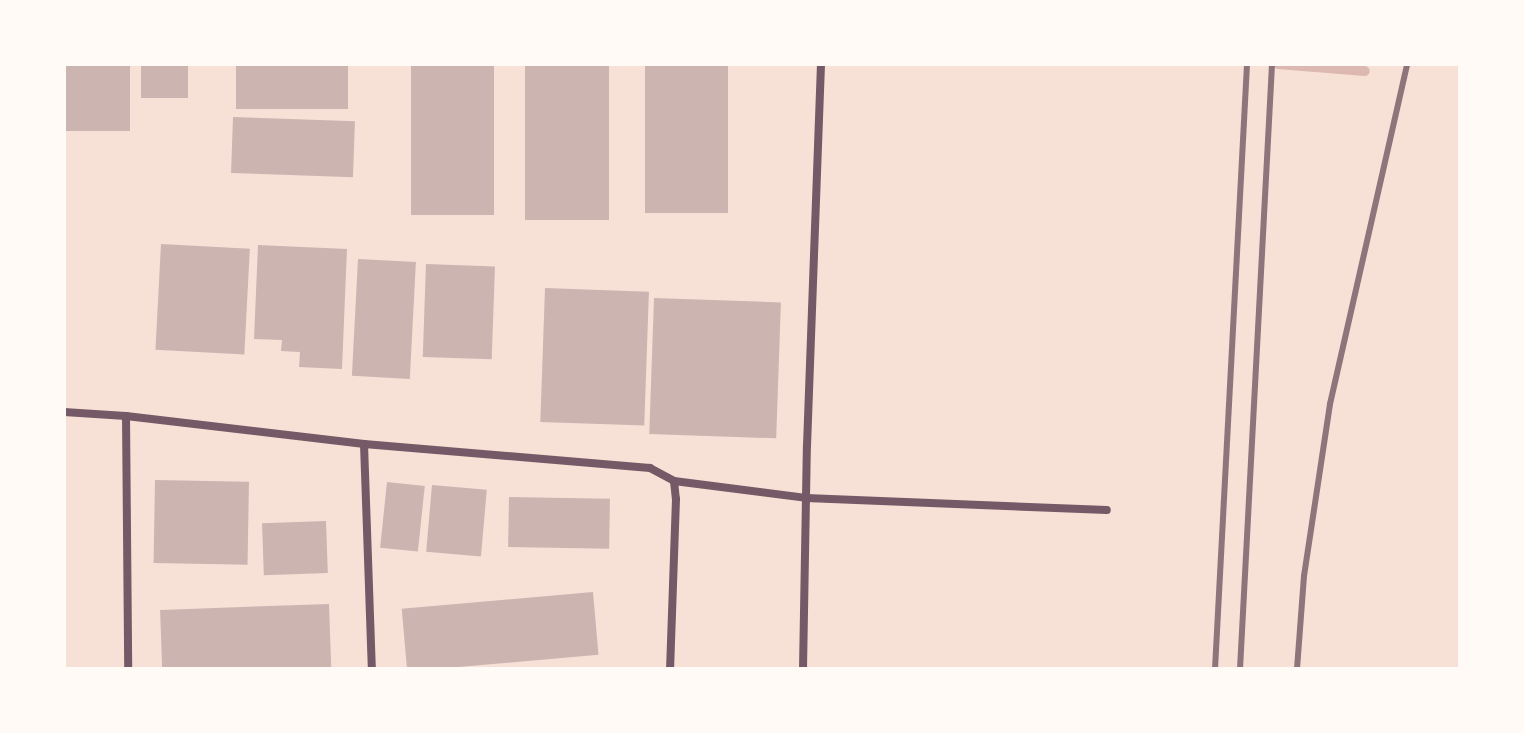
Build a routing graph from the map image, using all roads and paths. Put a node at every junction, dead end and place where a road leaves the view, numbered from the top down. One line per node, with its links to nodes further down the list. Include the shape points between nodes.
1 (821, 64): 6 (street)
2 (64, 412): 3 (street)
3 (126, 416): 4 (street); 8 (street)
4 (364, 444): 5 (street, via 650,468); 9 (street)
5 (674, 481): 6 (street); 10 (street)
6 (806, 498): 7 (street); 11 (street)
7 (1107, 510)
8 (128, 669)
9 (372, 669)
10 (670, 669)
11 (803, 669)

